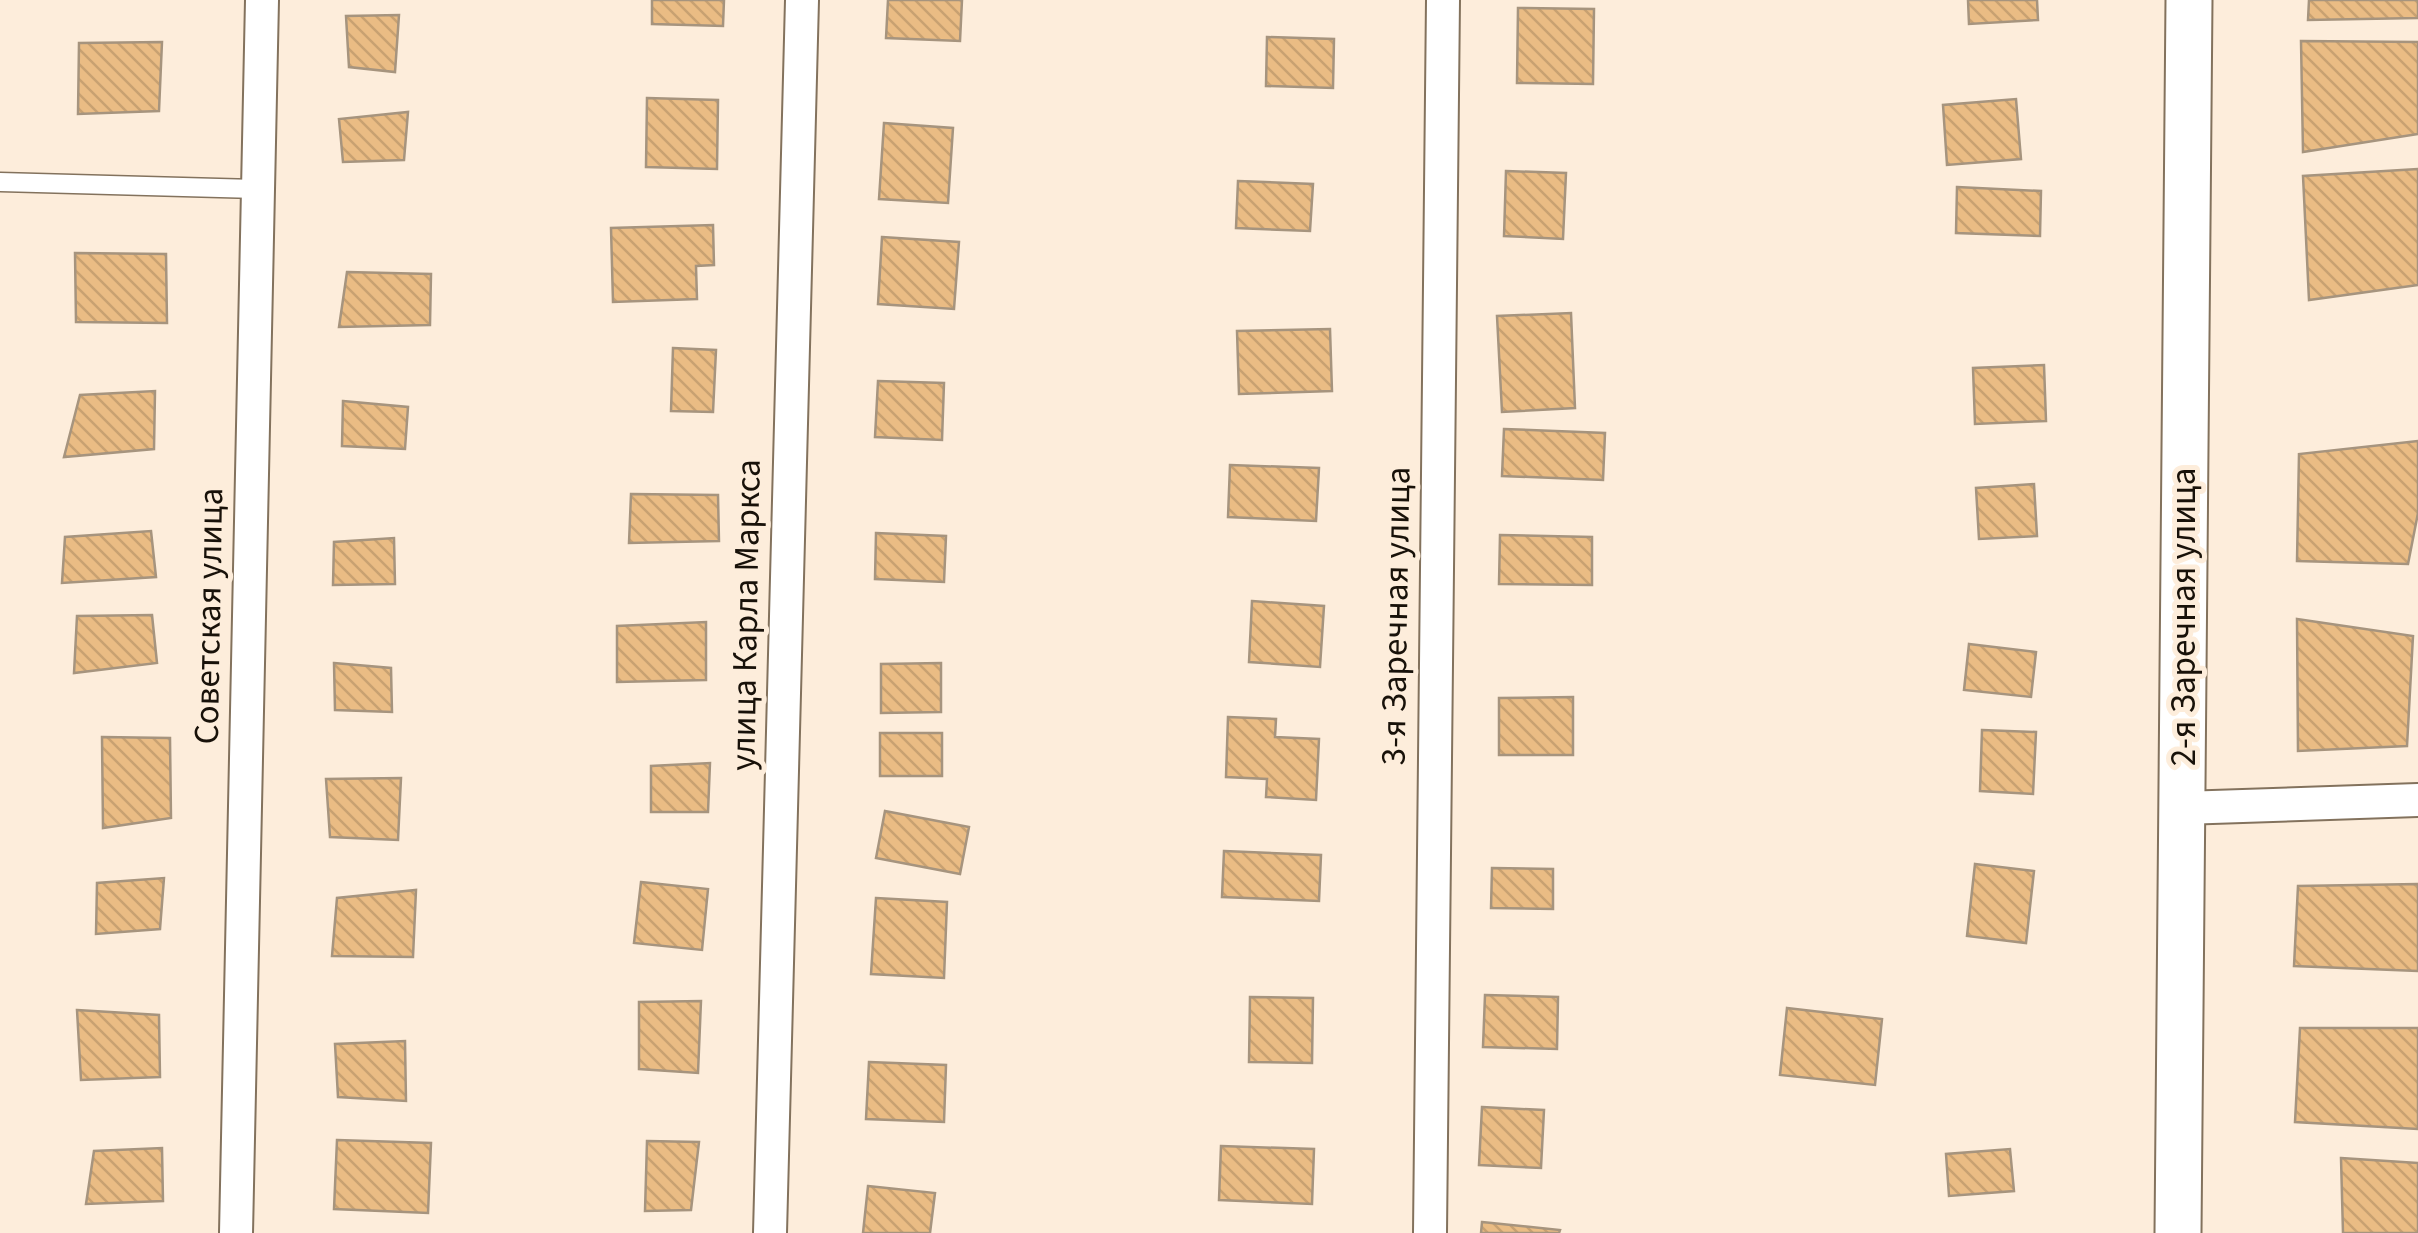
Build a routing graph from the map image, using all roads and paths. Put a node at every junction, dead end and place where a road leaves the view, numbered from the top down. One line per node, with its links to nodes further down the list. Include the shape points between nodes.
1 (262, 0): 6 (street, Советская улица)
2 (802, 0): 10 (street, улица Карла Маркса)
3 (1443, 0): 11 (street, 3-я Заречная улица)
4 (2189, 0): 8 (main road, 2-я Заречная улица)
5 (0, 182): 6 (lane)
6 (258, 190): 9 (street, Советская улица)
7 (2418, 800): 8 (street)
8 (2182, 808): 12 (main road, 2-я Заречная улица)
9 (236, 1233)
10 (770, 1233)
11 (1430, 1233)
12 (2178, 1233)

